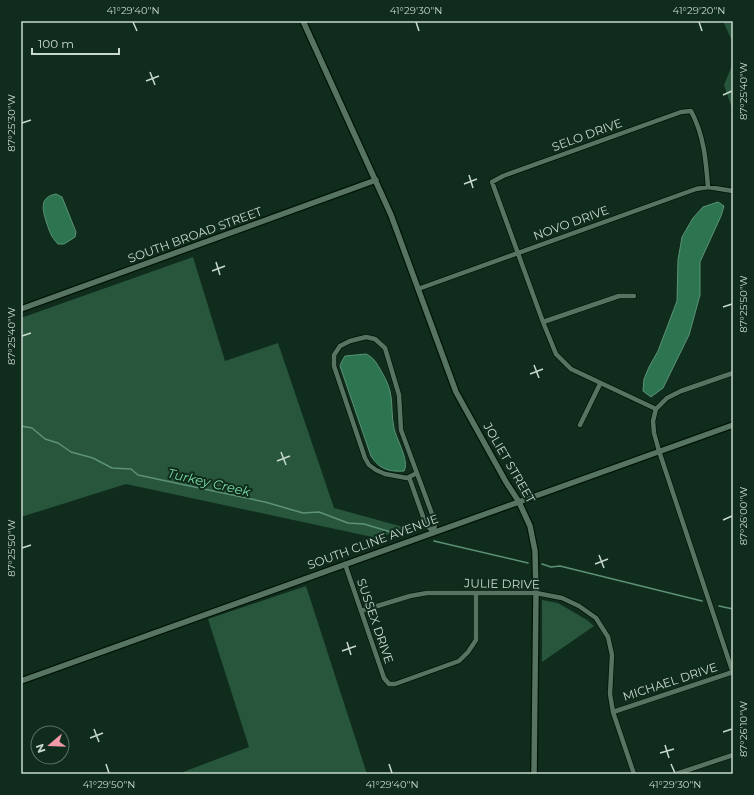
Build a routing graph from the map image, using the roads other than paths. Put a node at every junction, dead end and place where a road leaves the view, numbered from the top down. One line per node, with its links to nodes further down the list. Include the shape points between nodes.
1 (303, 21): 2 (street, JOLIET STREET)
2 (376, 180): 6 (street, JOLIET STREET, via 392,215); 8 (street, SOUTH BROAD STREET)
3 (708, 187): 4 (street, NOVO DRIVE); 5 (street, NOVO DRIVE, via 682,193); 5 (street, SELO DRIVE, via 700,133 691,111 680,112 492,182)
4 (733, 191)
5 (518, 253): 6 (street, NOVO DRIVE); 9 (street)
6 (418, 289): 18 (street, JOLIET STREET, via 456,392 506,482)
7 (634, 296): 9 (street, via 619,296)
8 (21, 309)
9 (543, 322): 11 (street, via 556,354 571,369)
10 (733, 373): 12 (street, via 667,398)
11 (600, 384): 12 (street); 13 (street)
12 (656, 410): 15 (street, via 653,421)
13 (580, 425)
14 (733, 425): 15 (street, SOUTH CLINE AVENUE)
15 (659, 451): 18 (street, SOUTH CLINE AVENUE); 24 (street)
16 (417, 473): 17 (street); 17 (street, via 401,430 399,395 385,348 375,339 366,337 340,346 334,356 334,366 365,458 376,470 385,474); 19 (street, via 435,522)
17 (409, 477): 19 (street, via 426,525)
18 (520, 502): 19 (street, SOUTH CLINE AVENUE); 22 (street, JOLIET STREET, via 533,539)
19 (434, 532): 20 (street, SOUTH CLINE AVENUE)
20 (345, 564): 23 (street, SUSSEX DRIVE); 25 (street, SOUTH CLINE AVENUE)
21 (476, 593): 22 (street, JULIE DRIVE); 23 (street, JULIE DRIVE, via 426,593); 23 (street, SUSSEX DRIVE, via 476,640 468,652 459,661 395,684 389,684 384,678)
22 (536, 593): 26 (street, JULIE DRIVE, via 562,598 596,618 608,637 612,655 610,694); 28 (street, JOLIET STREET)
23 (361, 611)
24 (733, 673): 26 (street, MICHAEL DRIVE)
25 (21, 682)
26 (613, 712): 29 (street, JULIE DRIVE)
27 (733, 755): 30 (street)
28 (534, 774)
29 (634, 774)
30 (676, 774)

